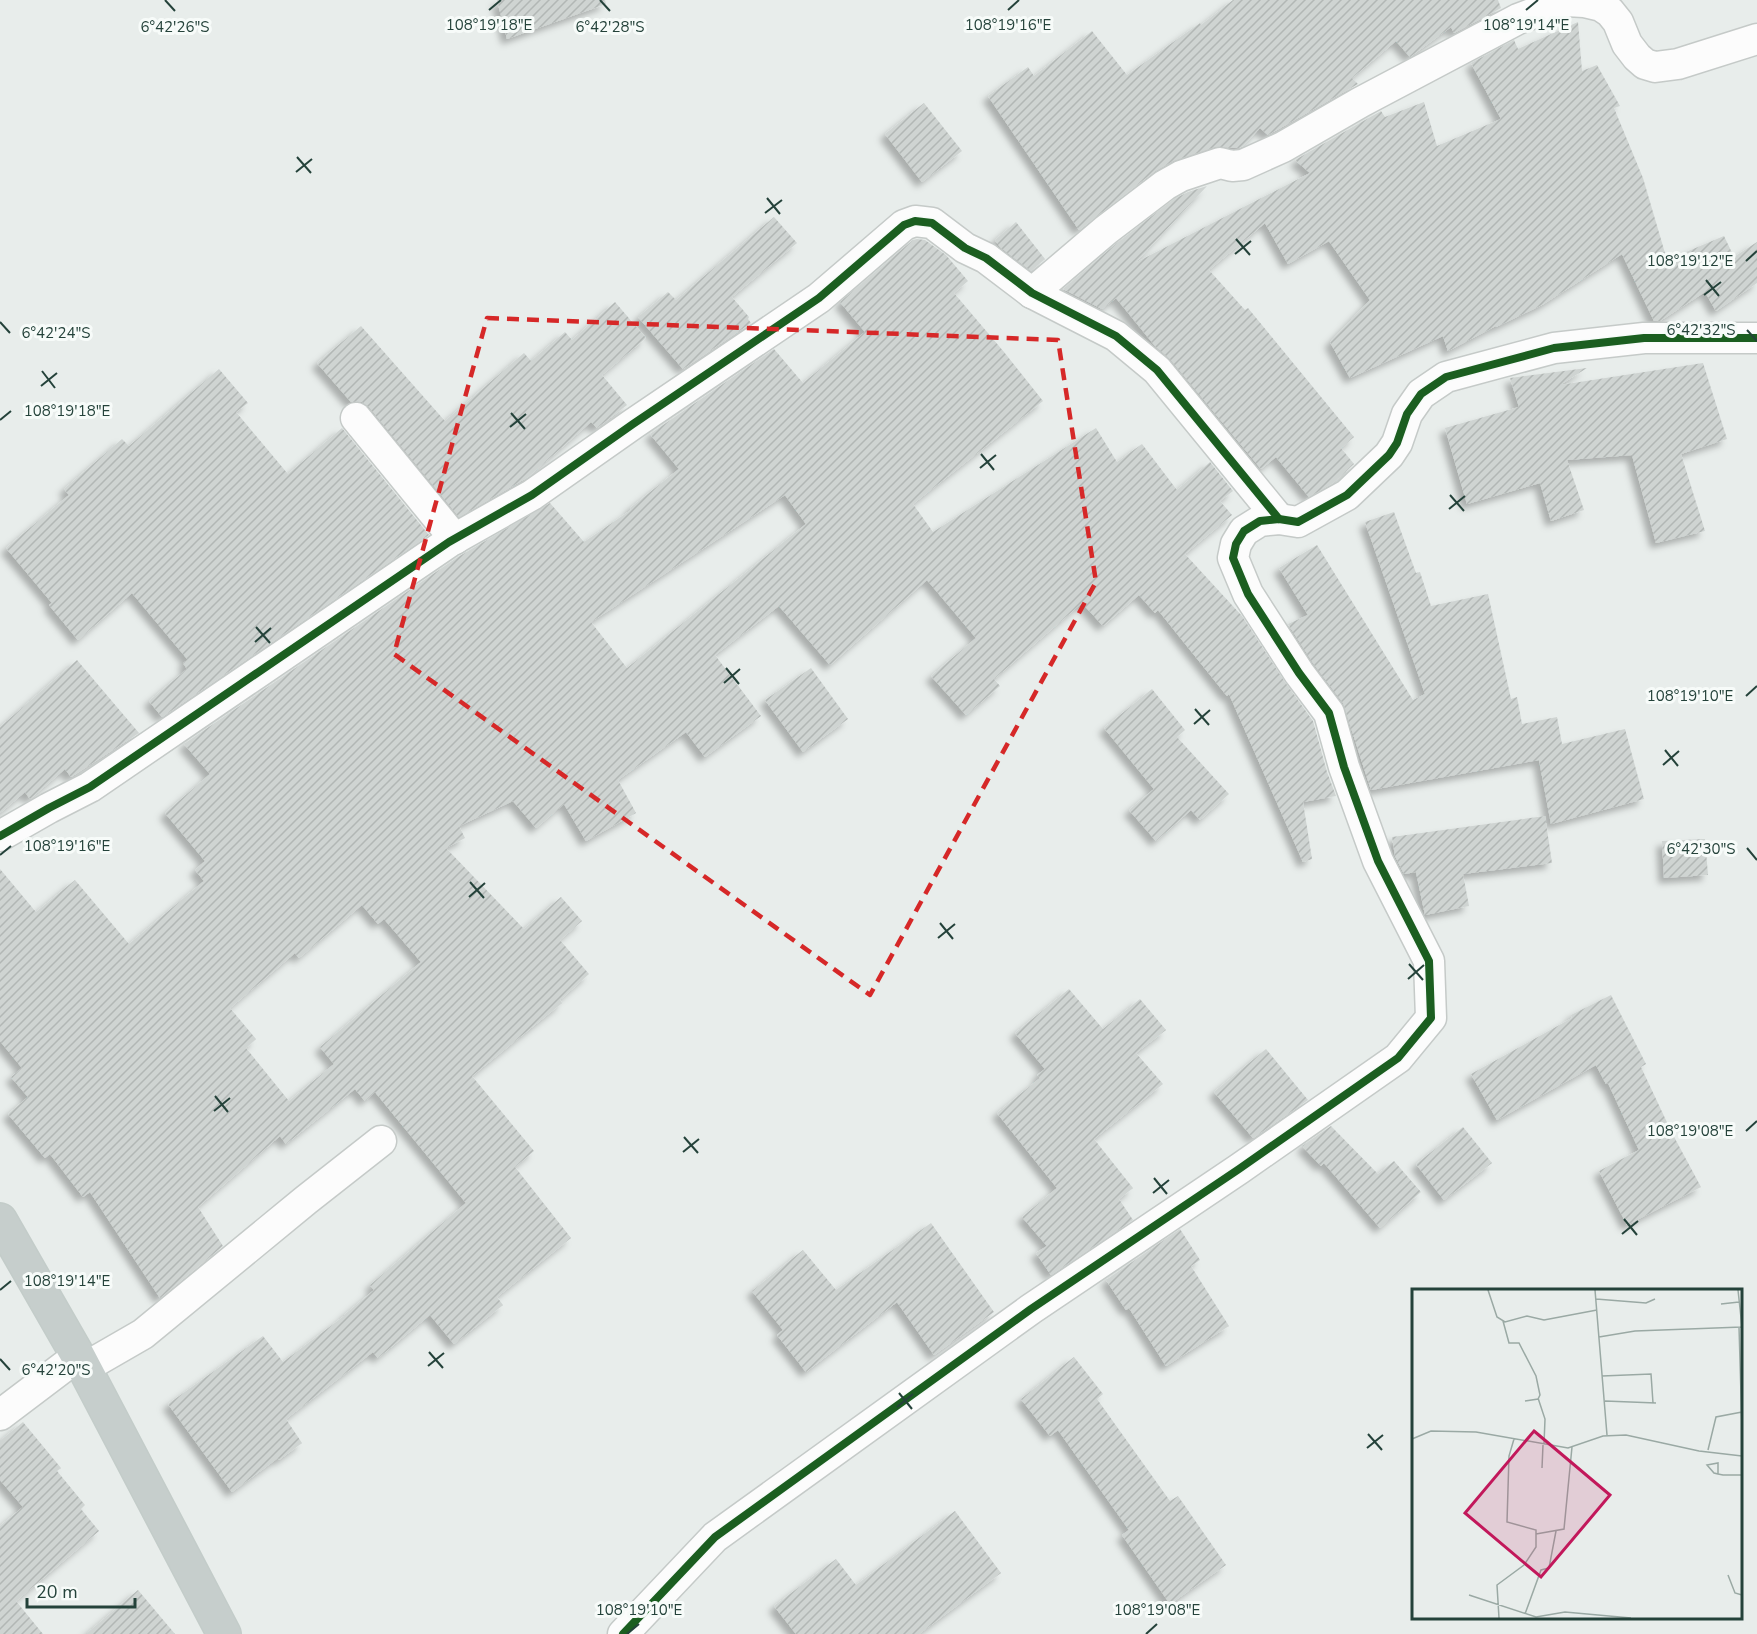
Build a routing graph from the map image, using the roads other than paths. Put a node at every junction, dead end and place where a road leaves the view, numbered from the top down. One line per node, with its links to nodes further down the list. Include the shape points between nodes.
1 (1757, 39): 2 (street, via 1678,64 1655,67 1637,57 1610,12 1601,6 1566,1 1518,19 1244,165 1220,163 1181,176 1106,230)
2 (1032, 293): 5 (street, via 1116,336 1157,370); 6 (street, via 938,226 924,221 904,225 819,298 532,495)
3 (1757, 338): 5 (street, via 1644,338 1554,348 1446,376 1421,394 1407,414 1389,455 1347,495 1298,522)
4 (356, 418): 6 (street)
5 (1279, 519): 13 (street, via 1260,521 1244,531 1233,558 1248,594 1329,713 1378,861 1429,961 1431,1018 1398,1058 1031,1310 715,1537)
6 (455, 539): 7 (street, via 90,787)
7 (0, 837)
8 (381, 1141): 10 (street, via 143,1334)
9 (0, 1220): 10 (highway)
10 (81, 1362): 11 (street); 12 (highway)
11 (0, 1415)
12 (224, 1634)
13 (623, 1634)

